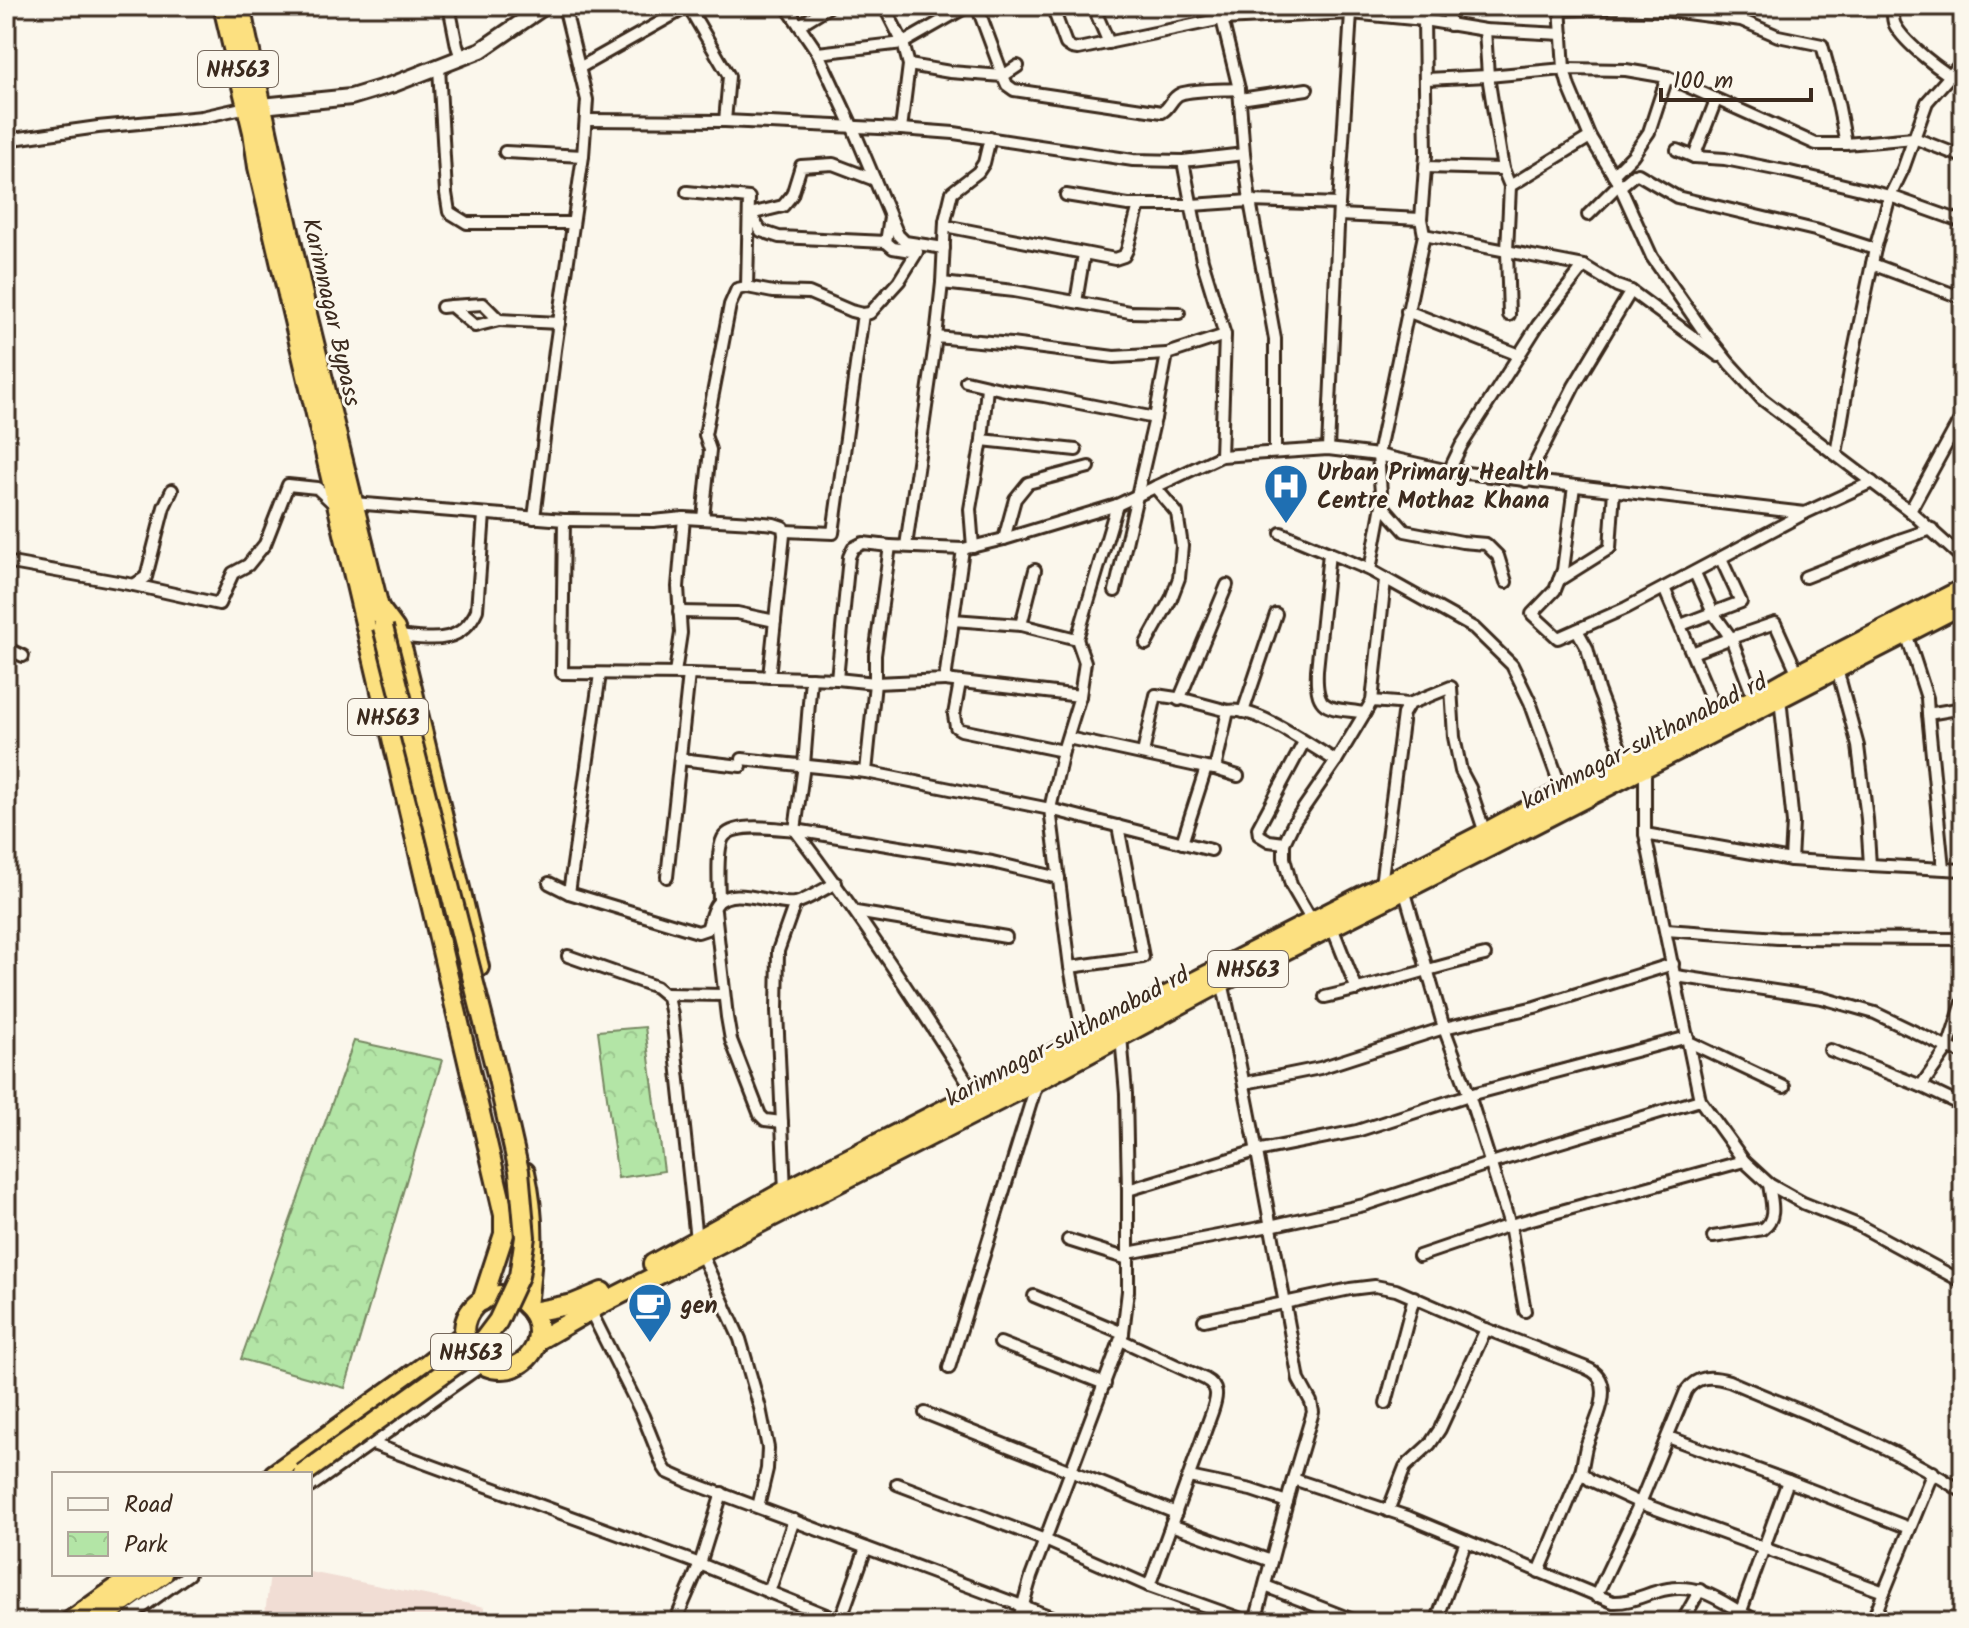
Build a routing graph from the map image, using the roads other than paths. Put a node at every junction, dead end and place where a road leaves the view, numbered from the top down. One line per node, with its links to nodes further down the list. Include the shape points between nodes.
1 (223, 6): 46 (highway, Karimnagar Bypass / NH563)
2 (240, 6): 46 (highway, Karimnagar Bypass / NH563)
3 (449, 6): 30 (street)
4 (545, 6): 30 (street)
5 (564, 6): 35 (street)
6 (688, 6): 35 (street); 48 (street, via 729,76)
7 (786, 6): 23 (street)
8 (830, 6): 23 (street)
9 (884, 6): 27 (street)
10 (968, 6): 27 (street)
11 (977, 6): 37 (street)
12 (1052, 6): 28 (street, via 1072,48)
13 (1093, 6): 28 (street)
14 (1224, 6): 21 (street)
15 (1447, 6): 24 (street)
16 (1893, 6): 39 (street, via 1902,34)
17 (1559, 8): 18 (street); 26 (street)
18 (1663, 8): 55 (street, via 1741,20 1778,36 1822,45)
19 (1339, 10): 20 (street); 21 (street)
20 (1351, 13): 22 (street); 74 (street)
21 (1225, 19): 28 (street); 44 (street)
22 (1424, 20): 24 (street); 41 (street)
23 (799, 25): 29 (street)
24 (1450, 25): 25 (street)
25 (1485, 30): 26 (street); 38 (street)
26 (1562, 34): 36 (street)
27 (903, 43): 29 (street); 32 (street)
28 (1109, 43)
29 (818, 53): 49 (street)
30 (461, 58): 34 (street)
31 (1963, 61): 39 (street)
32 (909, 65): 37 (street); 50 (street)
33 (1018, 66): 37 (street)
34 (439, 67): 46 (street, via 351,97); 80 (street, via 449,212 467,223)
35 (579, 68): 47 (street)
36 (1564, 69): 38 (street); 40 (street); 51 (street)
37 (1003, 76): 44 (street, via 1014,90 1156,111 1166,111 1184,93)
38 (1488, 76): 41 (street); 64 (street)
39 (1948, 76): 42 (street); 53 (street, via 1927,102)
40 (1667, 77): 45 (street); 66 (street, via 1649,132)
41 (1426, 79): 63 (street)
42 (1963, 83)
43 (1307, 89): 44 (street)
44 (1240, 94): 58 (street)
45 (1716, 100): 55 (street, via 1816,144); 60 (street)
46 (254, 106): 54 (street); 126 (highway, Karimnagar Bypass / NH563, via 307,314); 126 (highway, Karimnagar Bypass / NH563, via 258,167)
47 (586, 120): 48 (street); 59 (street)
48 (725, 121): 49 (street)
49 (853, 128): 50 (street); 65 (street)
50 (901, 129): 52 (street)
51 (1590, 137): 66 (street); 67 (street)
52 (990, 138): 62 (street, via 1133,160); 81 (street, via 978,172 952,192)
53 (1914, 138): 55 (street); 61 (street); 70 (street)
54 (6, 140)
55 (1846, 144)
56 (1677, 150): 60 (street)
57 (505, 152): 59 (street)
58 (1244, 154): 62 (street); 71 (street)
59 (583, 156): 80 (street)
60 (1694, 157): 70 (street, via 1725,159)
61 (1963, 157)
62 (1183, 161): 73 (street)
63 (1425, 167): 64 (street); 78 (street)
64 (1503, 169): 67 (street)
65 (875, 180): 75 (street, via 833,164 801,166 783,206); 77 (street)
66 (1616, 180): 76 (street); 85 (street, via 1622,185 1638,174 1677,197); 105 (street, via 1652,257)
67 (1510, 186): 86 (street)
68 (687, 192): 75 (street, via 749,198)
69 (1066, 195): 72 (street)
70 (1890, 196): 79 (street); 85 (street)
71 (1250, 201): 73 (street); 74 (street); 113 (street, via 1275,339)
72 (1139, 205): 73 (street); 87 (street, via 1124,256)
73 (1192, 205): 101 (street)
74 (1339, 210): 78 (street); 111 (street)
75 (750, 214): 83 (street, via 761,231 779,237); 91 (street)
76 (1588, 215)
77 (890, 217): 83 (street); 84 (street, via 905,242)
78 (1421, 219): 82 (street)
79 (1963, 222)
80 (573, 223): 100 (street)
81 (945, 226): 84 (street); 87 (street)
82 (1424, 235): 86 (street); 95 (street)
83 (886, 242): 97 (street, via 917,252 899,281)
84 (944, 248): 90 (street)
85 (1875, 249): 88 (street)
86 (1507, 251): 89 (street); 98 (street)
87 (1084, 254): 94 (street)
88 (1872, 264): 93 (street); 114 (street)
89 (1584, 266): 92 (street); 104 (street)
90 (942, 283): 94 (street); 102 (street)
91 (747, 287): 97 (street, via 809,293); 134 (street, via 737,289 724,334 705,435 710,450)
92 (1631, 291): 105 (street); 119 (street)
93 (1963, 298)
94 (1076, 302): 96 (street, via 1130,312)
95 (1407, 311): 104 (street); 115 (street)
96 (1179, 313)
97 (863, 314): 137 (street, via 833,533)
98 (1509, 315)
99 (499, 320): 99 (street, via 475,326 447,306 483,304); 100 (street)
100 (559, 323): 132 (street)
101 (1225, 335): 103 (street); 116 (street)
102 (936, 337): 103 (street, via 1114,357); 141 (street)
103 (1167, 354): 109 (street)
104 (1519, 355): 118 (street)
105 (1729, 363): 114 (street, via 1762,399)
106 (966, 381): 107 (street)
107 (987, 387): 109 (street); 110 (street)
108 (1963, 414): 129 (street)
109 (1155, 418): 125 (street)
110 (982, 440): 112 (street); 142 (street)
111 (1328, 449): 113 (street); 115 (street)
112 (1076, 450)
113 (1275, 452): 116 (street)
114 (1836, 454): 120 (street)
115 (1378, 455): 118 (street); 128 (street)
116 (1221, 456): 122 (street)
117 (1089, 467): 139 (street, via 1028,483 1015,499)
118 (1449, 471): 119 (street)
119 (1526, 481): 121 (street)
120 (1872, 482): 129 (street); 130 (street)
121 (1574, 486): 124 (street); 152 (street)
122 (1155, 487): 125 (street); 172 (street, via 1177,513 1182,546 1179,578)
123 (172, 490): 154 (street, via 146,577)
124 (1614, 490): 130 (street); 152 (street, via 1610,548)
125 (1136, 497): 127 (street); 158 (street)
126 (345, 505): 131 (street); 154 (street, via 317,488 288,485 265,544 248,565 233,573 219,604); 168 (highway, Karimnagar Bypass / NH563); 282 (highway, NH563, via 369,632 504,1215 502,1244)
127 (1117, 505): 139 (street); 171 (street)
128 (1382, 505): 148 (street); 153 (street, via 1405,531 1486,544 1498,556)
129 (1910, 511): 136 (street)
130 (1805, 513): 144 (street)
131 (484, 514): 132 (street); 168 (street, via 472,622 463,631 437,639)
132 (534, 518): 135 (street)
133 (684, 518): 134 (street); 135 (street); 160 (street)
134 (703, 519): 137 (street, via 774,524)
135 (564, 520): 178 (street, via 562,673)
136 (1932, 529): 145 (street); 150 (street)
137 (785, 531): 164 (street)
138 (1281, 533): 143 (street)
139 (1004, 539): 142 (street)
140 (890, 546): 141 (street); 183 (street, via 863,543 849,557); 186 (street)
141 (906, 546): 142 (street)
142 (968, 548): 163 (street)
143 (1329, 553): 148 (street); 196 (street, via 1318,698 1323,705)
144 (1721, 559): 149 (street); 161 (street, via 1741,602)
145 (1963, 559)
146 (6, 562): 154 (street)
147 (1035, 570): 165 (street)
148 (1370, 570): 151 (street)
149 (1695, 573): 156 (street); 161 (street)
150 (1805, 577)
151 (1385, 580): 191 (street); 211 (street, via 1474,628 1512,665)
152 (1558, 581): 167 (street, via 1532,614 1558,638)
153 (1506, 582)
154 (134, 585)
155 (1227, 585): 190 (street)
156 (1664, 588): 166 (street); 167 (street)
157 (1963, 589): 180 (highway, NH563)
158 (1115, 591)
159 (1963, 604): 169 (highway, karimnagar-sulthanabad rd / NH563)
160 (679, 612): 164 (street, via 737,613); 177 (street)
161 (1713, 613): 166 (street); 170 (street)
162 (1276, 614): 195 (street)
163 (953, 620): 165 (street); 184 (street)
164 (775, 621): 181 (street)
165 (1021, 625): 171 (street)
166 (1681, 625): 174 (street)
167 (1577, 630): 205 (street)
168 (391, 632): 284 (highway, NH563, via 403,651 532,1201); 302 (highway, bridge, via 519,1171 525,1237 519,1276 498,1321 477,1349)
169 (1906, 633): 176 (highway, karimnagar-sulthanabad rd / NH563); 197 (street)
170 (1731, 638): 174 (street); 180 (street, via 1775,623); 189 (street)
171 (1077, 639): 187 (street, via 1085,662)
172 (1146, 644)
173 (6, 648): 175 (street)
174 (1692, 653): 198 (street)
175 (23, 656)
176 (1837, 669): 188 (highway, karimnagar-sulthanabad rd / NH563); 221 (street, via 1858,746)
177 (675, 673): 178 (street); 179 (street)
178 (600, 674): 230 (street)
179 (689, 674): 181 (street); 203 (street)
180 (1798, 674): 189 (highway, NH563)
181 (769, 677): 182 (street)
182 (811, 678): 183 (street); 206 (street)
183 (837, 679): 186 (street)
184 (945, 680): 185 (street); 186 (street)
185 (960, 682): 187 (street); 201 (street, via 956,727)
186 (875, 683): 209 (street)
187 (1080, 696): 199 (street)
188 (1780, 698): 207 (highway, karimnagar-sulthanabad rd / NH563); 220 (street, via 1793,823)
189 (1754, 699): 198 (highway, NH563)
190 (1179, 700): 194 (street); 202 (street, via 1156,695)
191 (1372, 701): 192 (street); 196 (street)
192 (1409, 704): 215 (street, via 1451,687 1461,771); 229 (street, via 1403,714)
193 (1963, 708): 197 (street)
194 (1228, 711): 195 (street); 208 (street)
195 (1243, 712): 200 (street)
196 (1365, 713): 204 (street)
197 (1928, 714): 222 (street)
198 (1718, 715): 205 (highway, NH563)
199 (1068, 738): 201 (street); 202 (street)
200 (1304, 742): 204 (street); 218 (street, via 1258,828 1264,839)
201 (1063, 751): 212 (street)
202 (1143, 753): 208 (street)
203 (680, 759): 206 (street); 224 (street)
204 (1336, 761): 218 (street)
205 (1625, 761): 211 (highway, NH563)
206 (804, 765): 209 (street); 214 (street)
207 (1645, 766): 211 (highway, karimnagar-sulthanabad rd / NH563); 216 (street)
208 (1210, 768): 210 (street); 217 (street)
209 (866, 772): 212 (street)
210 (1238, 776)
211 (1565, 798): 215 (highway, NH563); 228 (highway, karimnagar-sulthanabad rd / NH563)
212 (1050, 809): 213 (street); 225 (street)
213 (1118, 826): 217 (street); 241 (street, via 1143,957)
214 (795, 830): 225 (street); 227 (street); 232 (street, via 743,828 724,836)
215 (1485, 833): 228 (highway, NH563)
216 (1645, 834): 220 (street); 236 (street)
217 (1182, 843): 219 (street)
218 (1284, 843): 234 (street, via 1291,885)
219 (1211, 850)
220 (1791, 860): 221 (street)
221 (1870, 865): 222 (street)
222 (1943, 868): 223 (street)
223 (1963, 870)
224 (667, 877)
225 (1059, 878): 241 (street)
226 (549, 883): 230 (street)
227 (836, 883): 231 (street); 233 (street)
228 (1403, 883): 229 (highway, NH563); 235 (highway, karimnagar-sulthanabad rd / NH563); 242 (street)
229 (1381, 885): 234 (highway, NH563)
230 (569, 893): 232 (street, via 698,932 707,929)
231 (795, 903): 232 (street, via 742,895); 265 (street, via 778,951)
232 (717, 904): 247 (street)
233 (856, 912): 237 (street); 261 (street)
234 (1312, 921): 252 (highway, NH563)
235 (1332, 927): 244 (highway, karimnagar-sulthanabad rd / NH563); 245 (street)
236 (1666, 930): 238 (street, via 1836,940); 243 (street)
237 (1006, 937)
238 (1963, 939)
239 (1485, 955): 242 (street)
240 (568, 956): 246 (street)
241 (1070, 967): 252 (street)
242 (1428, 968): 245 (street); 250 (street)
243 (1674, 970): 250 (street); 253 (street); 254 (street, via 1875,1013)
244 (1222, 982): 251 (highway, karimnagar-sulthanabad rd / NH563); 258 (street)
245 (1357, 990): 248 (street)
246 (665, 994): 247 (street); 276 (street, via 672,1015)
247 (724, 995): 265 (street, via 731,1040 755,1106 765,1120)
248 (1325, 997)
249 (1963, 1002): 254 (street)
250 (1444, 1028): 258 (street, via 1320,1068); 262 (street)
251 (1121, 1036): 257 (highway, karimnagar-sulthanabad rd / NH563); 270 (street)
252 (1083, 1038): 261 (highway, NH563)
253 (1688, 1039): 260 (street); 262 (street); 263 (street)
254 (1948, 1048): 256 (street); 259 (street)
255 (1830, 1050): 259 (street)
256 (1963, 1053)
257 (1037, 1081): 276 (highway, karimnagar-sulthanabad rd / NH563); 294 (street)
258 (1245, 1083): 266 (street)
259 (1921, 1086): 264 (street)
260 (1784, 1087)
261 (975, 1094): 271 (highway, NH563)
262 (1469, 1095): 266 (street, via 1357,1131); 268 (street)
263 (1700, 1100): 267 (street); 268 (street)
264 (1963, 1106)
265 (782, 1122): 271 (street)
266 (1256, 1151): 270 (street); 273 (street)
267 (1744, 1161): 269 (street); 272 (street)
268 (1491, 1163): 272 (street); 273 (street, via 1364,1205)
269 (1769, 1184): 274 (street, via 1773,1213 1768,1226); 279 (street)
270 (1128, 1190): 277 (street)
271 (785, 1191): 276 (highway, NH563)
272 (1510, 1225): 278 (street); 286 (street)
273 (1270, 1226): 277 (street); 283 (street)
274 (1713, 1237)
275 (1068, 1240): 277 (street)
276 (698, 1247): 284 (highway, NH563, via 573,1304); 285 (highway, karimnagar-sulthanabad rd / NH563); 314 (street, via 740,1339 760,1408 768,1448)
277 (1128, 1256): 290 (street)
278 (1419, 1256)
279 (1963, 1282)
280 (1034, 1296): 290 (street)
281 (1414, 1297): 283 (street, via 1375,1286); 288 (street); 296 (street)
282 (482, 1301): 284 (highway, NH563, via 505,1296); 289 (highway, NH563, via 467,1319)
283 (1284, 1303): 287 (street); 306 (street, via 1299,1380 1313,1412)
284 (529, 1309): 291 (highway, NH563, via 538,1326)
285 (590, 1310): 291 (highway, karimnagar-sulthanabad rd / NH563); 311 (street, via 663,1466 672,1475)
286 (1525, 1311)
287 (1204, 1320)
288 (1486, 1329): 303 (street, via 1579,1365 1601,1381 1601,1409); 315 (street, via 1440,1429 1405,1467)
289 (465, 1334): 293 (highway, NH563, via 472,1355); 301 (highway)
290 (1122, 1337): 295 (street); 305 (street, via 1216,1388)
291 (537, 1341): 293 (highway, NH563, via 526,1360 513,1367)
292 (1000, 1343): 295 (street)
293 (484, 1364): 299 (street)
294 (949, 1368)
295 (1105, 1384): 300 (street)
296 (1386, 1403)
297 (925, 1413): 300 (street)
298 (1668, 1437): 304 (street, via 1691,1383 1715,1377); 307 (street); 313 (street)
299 (370, 1443): 309 (street); 325 (street)
300 (1071, 1471): 316 (street); 320 (street)
301 (277, 1472)
302 (306, 1472)
303 (1581, 1472): 313 (street); 326 (street)
304 (1933, 1472): 310 (street); 319 (street)
305 (1189, 1477): 312 (street); 316 (street)
306 (1293, 1479): 312 (street); 315 (street)
307 (1788, 1481): 319 (street); 323 (street)
308 (897, 1484): 320 (street)
309 (312, 1486)
310 (1962, 1491)
311 (722, 1493): 314 (street); 325 (street)
312 (1287, 1502): 324 (street)
313 (1640, 1503): 323 (street); 335 (street)
314 (758, 1507): 317 (street)
315 (1388, 1511): 321 (street)
316 (1176, 1513): 318 (street)
317 (794, 1520): 322 (street); 333 (street)
318 (1171, 1525): 324 (street); 330 (street)
319 (1909, 1528): 334 (street)
320 (1045, 1540): 330 (street); 336 (street)
321 (1466, 1541): 326 (street); 347 (street)
322 (866, 1548): 336 (street); 342 (street)
323 (1763, 1548): 334 (street); 337 (street)
324 (1271, 1561): 331 (street)
325 (700, 1564): 333 (street); 341 (street)
326 (1539, 1572): 335 (street)
327 (133, 1576): 338 (highway)
328 (160, 1576): 339 (highway)
329 (186, 1576): 340 (street)
330 (1149, 1586): 345 (street)
331 (1265, 1586): 345 (street); 346 (street)
332 (1700, 1590): 335 (street, via 1669,1589 1624,1603); 337 (street, via 1725,1602); 348 (street)
333 (769, 1592): 342 (street)
334 (1884, 1592): 350 (street)
335 (1596, 1596)
336 (1022, 1606): 343 (street); 344 (street)
337 (1740, 1617): 349 (street)
338 (69, 1622)
339 (96, 1622)
340 (122, 1622)
341 (675, 1622)
342 (841, 1622)
343 (1018, 1622)
344 (1065, 1622)
345 (1252, 1622)
346 (1358, 1622)
347 (1436, 1622)
348 (1682, 1622)
349 (1760, 1622)
350 (1872, 1622)

